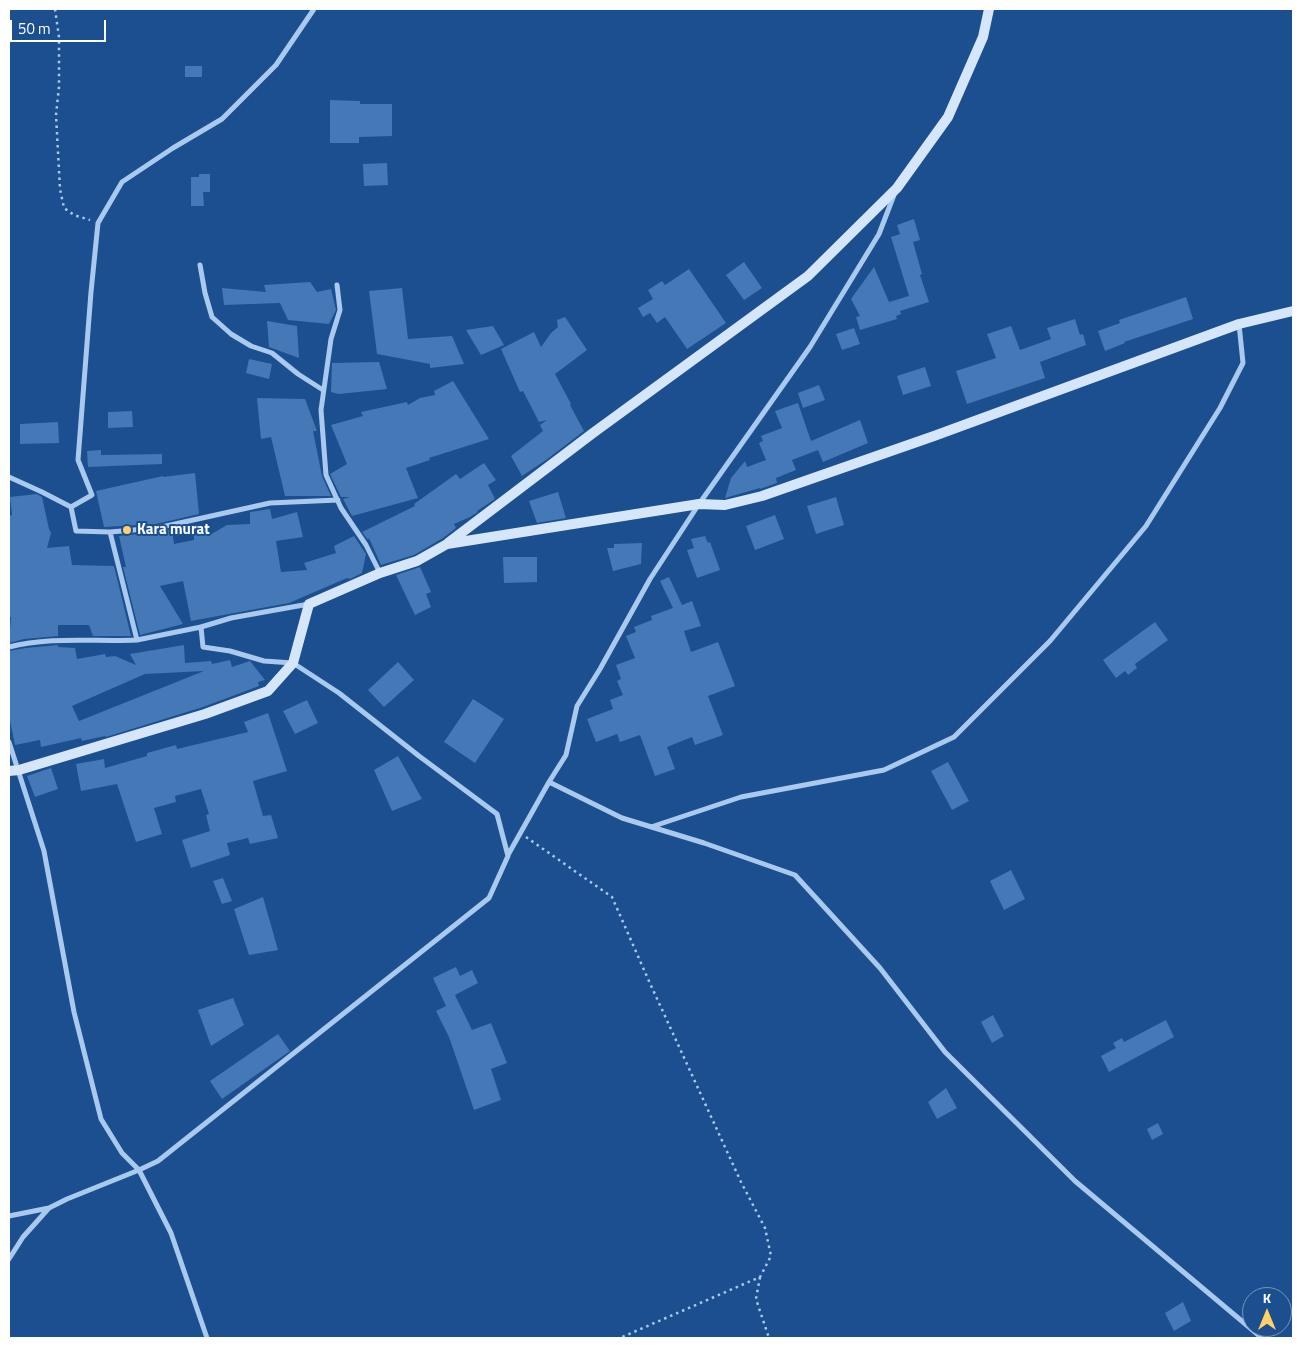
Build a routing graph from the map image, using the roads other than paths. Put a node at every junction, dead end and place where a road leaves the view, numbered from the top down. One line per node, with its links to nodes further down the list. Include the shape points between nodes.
1 (314, 9): 12 (street, via 276,64 222,119 122,182 98,223 78,460 92,495)
2 (989, 9): 3 (street, via 983,37 948,117)
3 (897, 188): 11 (street, via 879,234 810,347); 14 (street, via 808,276)
4 (200, 265): 8 (street, via 212,317 231,334 272,353)
5 (337, 286): 8 (street, via 340,310 331,339)
6 (1293, 311): 7 (street)
7 (1239, 324): 11 (street, via 762,496 725,505); 24 (street, via 1243,363 1220,408 1146,526 1050,641 954,737 884,770 741,797)
8 (323, 390): 10 (street, via 320,410 326,475)
9 (9, 478): 12 (street)
10 (338, 500): 13 (street, via 270,503 157,528); 15 (street)
11 (699, 504): 14 (street); 23 (street, via 650,579 577,706 566,755)
12 (71, 507): 13 (street, via 76,531)
13 (110, 532): 18 (street)
14 (447, 544): 15 (street, via 417,561)
15 (380, 573): 16 (street)
16 (309, 604): 17 (street, via 231,618); 20 (street)
17 (201, 627): 18 (street); 20 (street, via 203,647 264,661)
18 (137, 640): 19 (street, via 53,640)
19 (9, 647)
20 (293, 663): 22 (street, via 268,691 205,714); 25 (street, via 339,693 497,814)
21 (9, 742): 22 (street)
22 (14, 770): 26 (street, via 44,851 74,1012 101,1119 122,1153)
23 (549, 782): 24 (street, via 622,818); 25 (street)
24 (651, 827): 31 (street, via 795,876 880,968 946,1052 1068,1174)
25 (508, 856): 26 (street, via 488,898 158,1161)
26 (139, 1170): 27 (street); 30 (street, via 171,1233)
27 (49, 1208): 28 (street); 29 (street, via 23,1237)
28 (9, 1216)
29 (9, 1259)
30 (207, 1338)
31 (1262, 1338)

